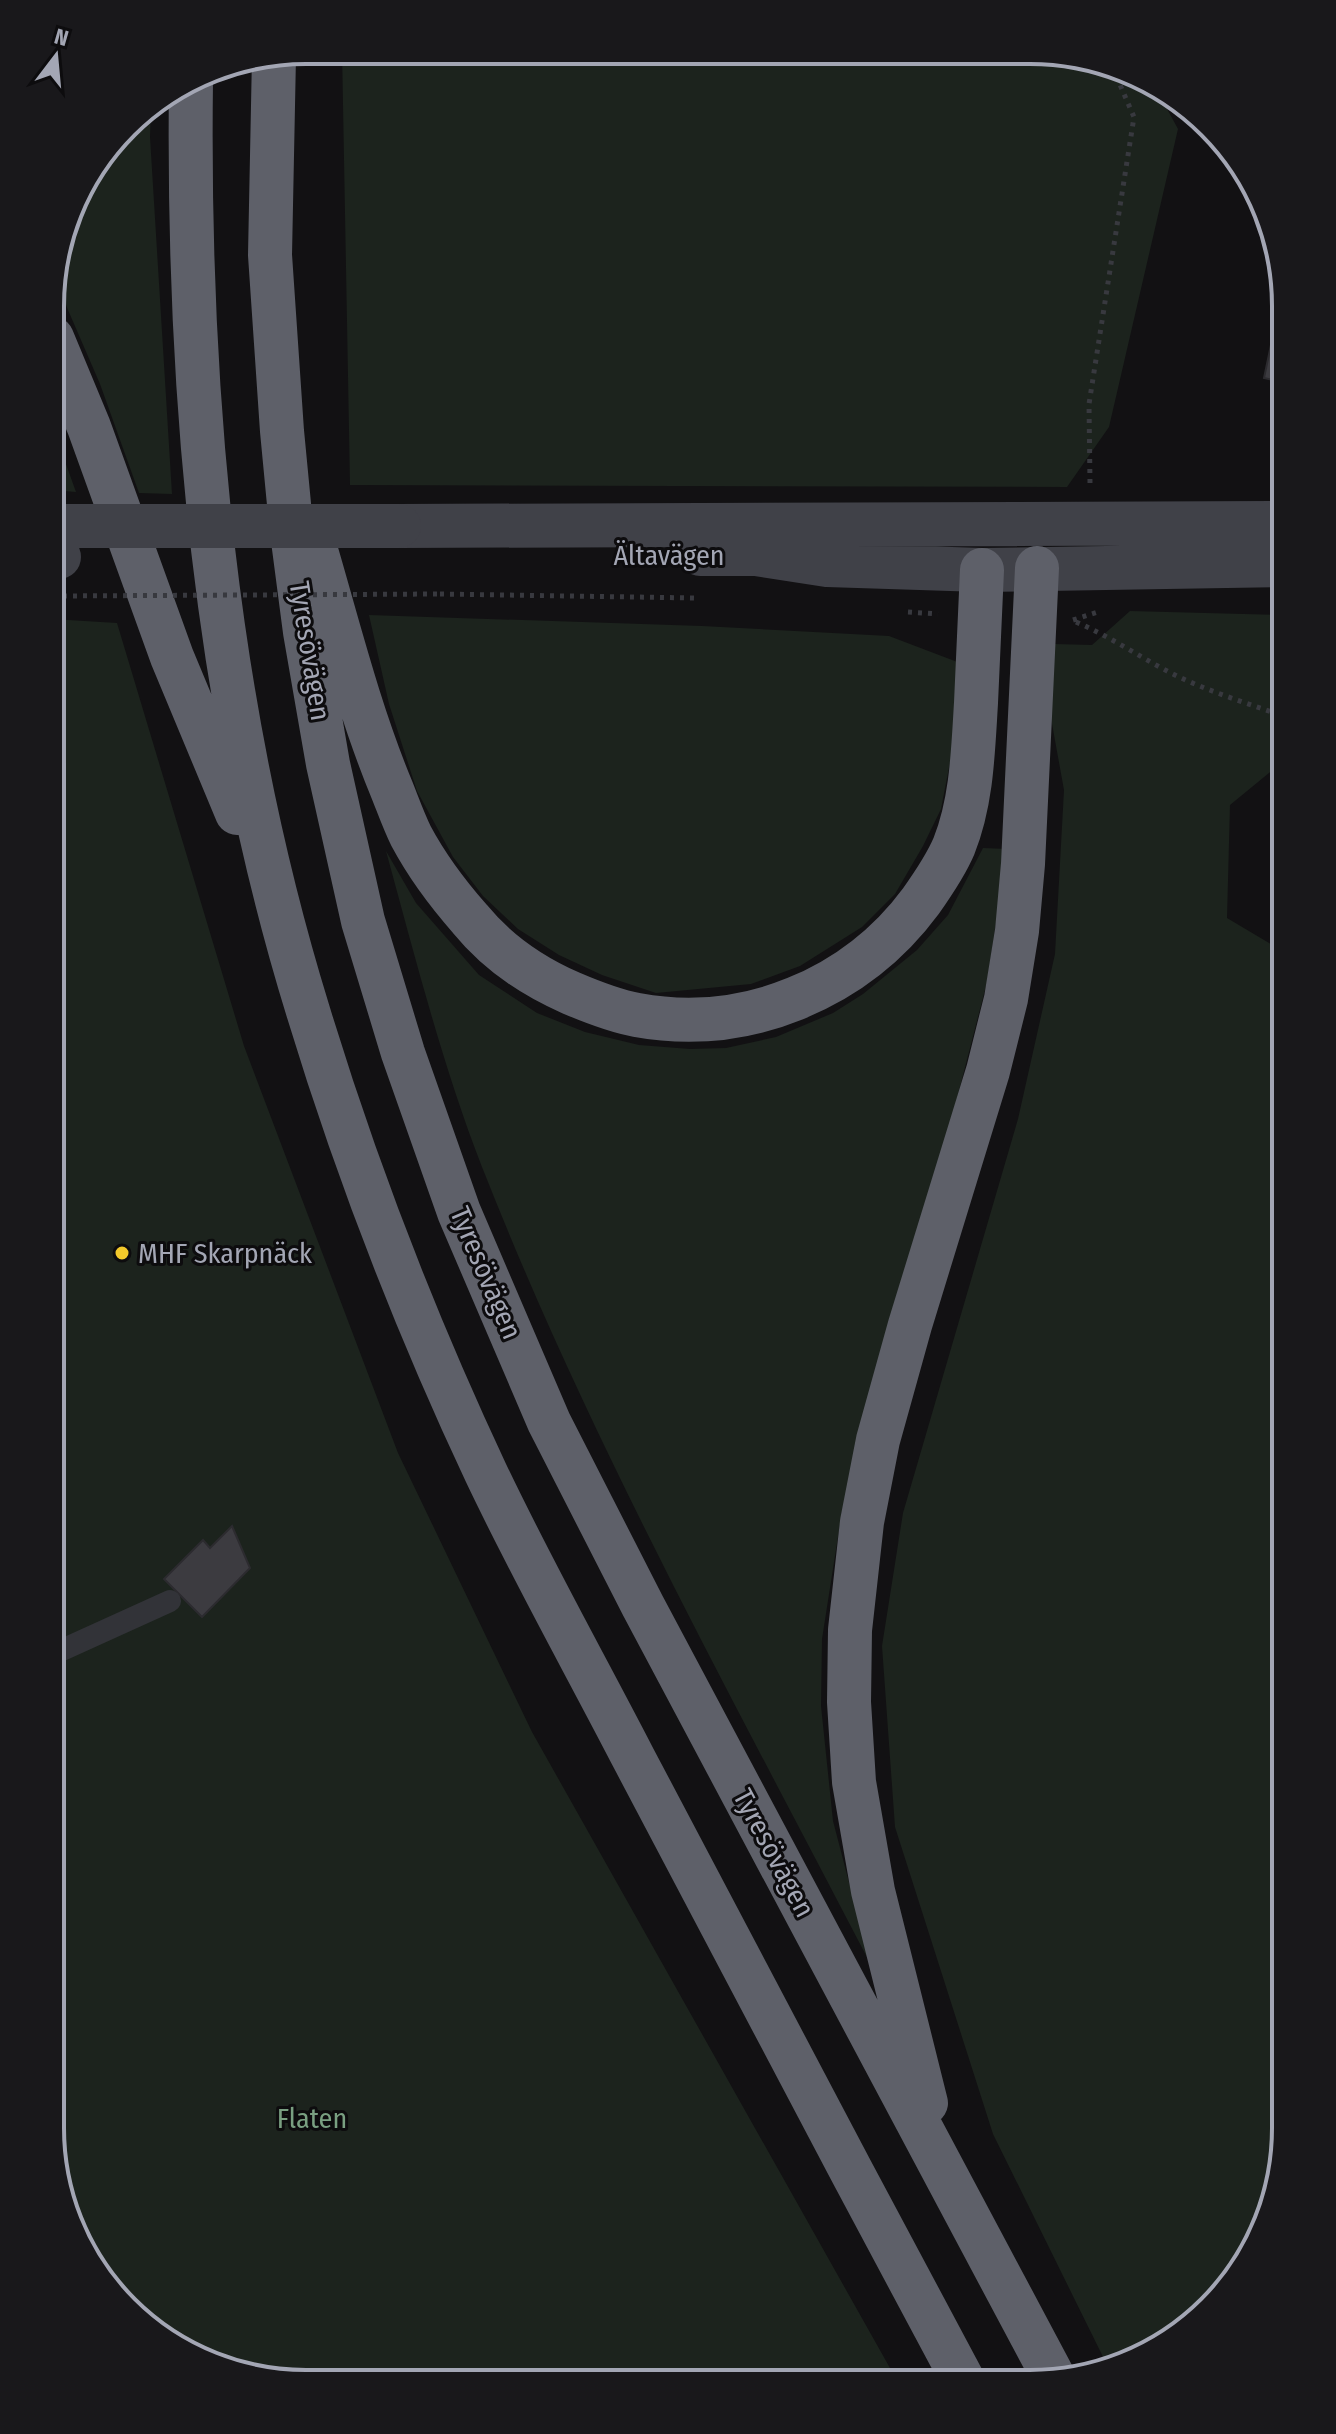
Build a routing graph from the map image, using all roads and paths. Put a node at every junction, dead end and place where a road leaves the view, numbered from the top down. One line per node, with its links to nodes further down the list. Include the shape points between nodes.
1 (274, 67): 5 (highway, Tyresövägen, via 270,255)
2 (1118, 81): 6 (path, via 1134,117 1089,404)
3 (191, 94): 21 (highway, via 192,312 209,519 233,693)
4 (64, 367): 21 (highway, via 172,657)
5 (282, 431): 18 (highway, via 356,687 411,835 471,921 505,954 546,982 636,1015 730,1018 782,1005 833,982 905,922 954,847 966,805); 24 (highway, Tyresövägen, via 305,632 363,921 459,1212 549,1422)
6 (1091, 495)
7 (1272, 523): 8 (main road, Ältavägen)
8 (1039, 524): 9 (main road, Ältavägen); 14 (main road)
9 (984, 525): 10 (main road, Ältavägen); 15 (main road)
10 (400, 541): 11 (main road, Ältavägen, bridge); 15 (main road, Ältavägen, via 756,554 827,565)
11 (64, 558)
12 (64, 560): 16 (path, bridge, via 440,594)
13 (1272, 565): 14 (main road, Ältavägen)
14 (1037, 568): 15 (main road, Ältavägen); 19 (highway)
15 (982, 570): 18 (highway)
16 (704, 598)
17 (903, 612): 18 (path)
18 (980, 617)
19 (1034, 620): 20 (path, via 1072,621 1098,631 1172,674); 24 (highway, via 1023,864 1006,999 878,1440 850,1630 854,1782 873,1891)
20 (1272, 712)
21 (283, 922): 26 (highway, via 365,1183 425,1337 489,1478)
22 (170, 1601): 23 (lane)
23 (64, 1649)
24 (943, 2171): 25 (highway, Tyresövägen)
25 (1049, 2369)
26 (958, 2370)

